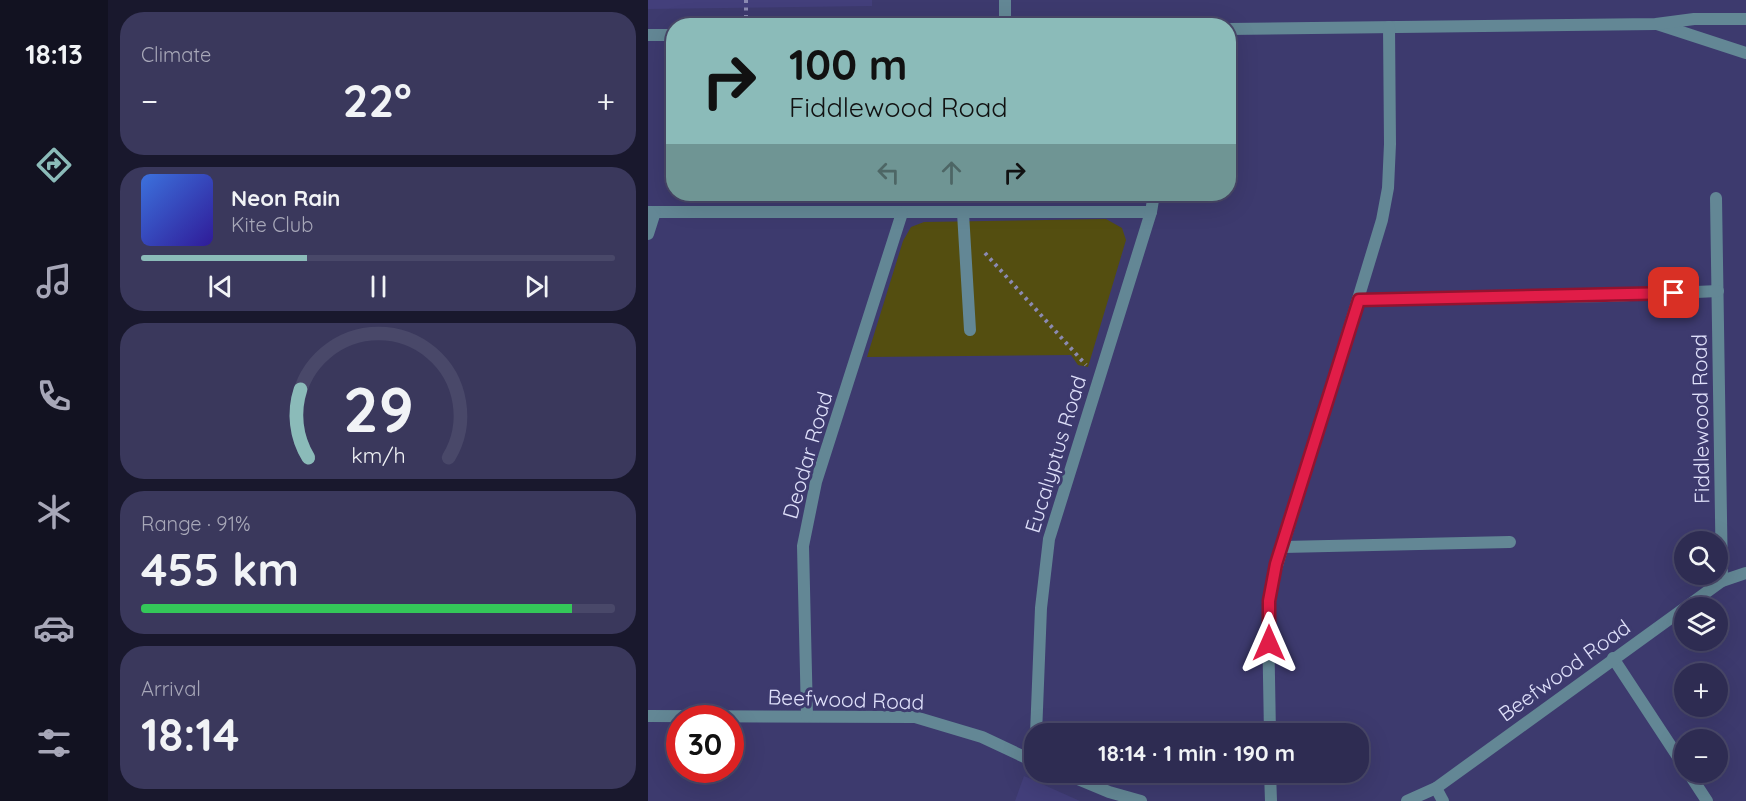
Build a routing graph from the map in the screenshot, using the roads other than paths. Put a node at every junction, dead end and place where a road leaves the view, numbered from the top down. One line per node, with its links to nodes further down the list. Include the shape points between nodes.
1 (1005, 0): 2 (street)
2 (1005, 18)
3 (1746, 19): 4 (street)
4 (1656, 24): 5 (street); 9 (street)
5 (1389, 27): 6 (street); 18 (street, via 1388,188)
6 (1236, 29)
7 (648, 35): 8 (street)
8 (666, 35)
9 (1746, 53)
10 (1716, 198): 17 (street, Fiddlewood Road)
11 (1153, 201): 13 (street, Eucalyptus Road)
12 (651, 212): 14 (street); 16 (street)
13 (1151, 212): 15 (street); 29 (street, Eucalyptus Road, via 1049,539)
14 (902, 213): 15 (street); 28 (street, Deodar Road, via 816,482 803,546)
15 (963, 213): 19 (street)
16 (648, 234)
17 (1718, 291): 18 (street); 20 (street, Fiddlewood Road)
18 (1359, 300): 22 (street)
19 (970, 330)
20 (1721, 531)
21 (1510, 542): 22 (street)
22 (1283, 547): 30 (street, via 1269,601)
23 (1746, 573): 24 (street, Beefwood Road)
24 (1728, 578)
25 (1715, 585): 26 (street, Beefwood Road)
26 (1613, 658): 31 (street); 36 (street, Beefwood Road)
27 (648, 716): 28 (street, Beefwood Road)
28 (807, 716): 32 (street, Beefwood Road, via 915,717 982,737)
29 (1036, 723)
30 (1270, 723)
31 (1674, 751)
32 (1024, 757)
33 (1087, 783): 37 (street)
34 (1270, 783): 38 (street)
35 (1696, 783): 41 (street)
36 (1436, 788): 39 (street, Beefwood Road); 40 (street)
37 (1141, 801)
38 (1271, 801)
39 (1407, 801)
40 (1443, 801)
41 (1707, 801)

